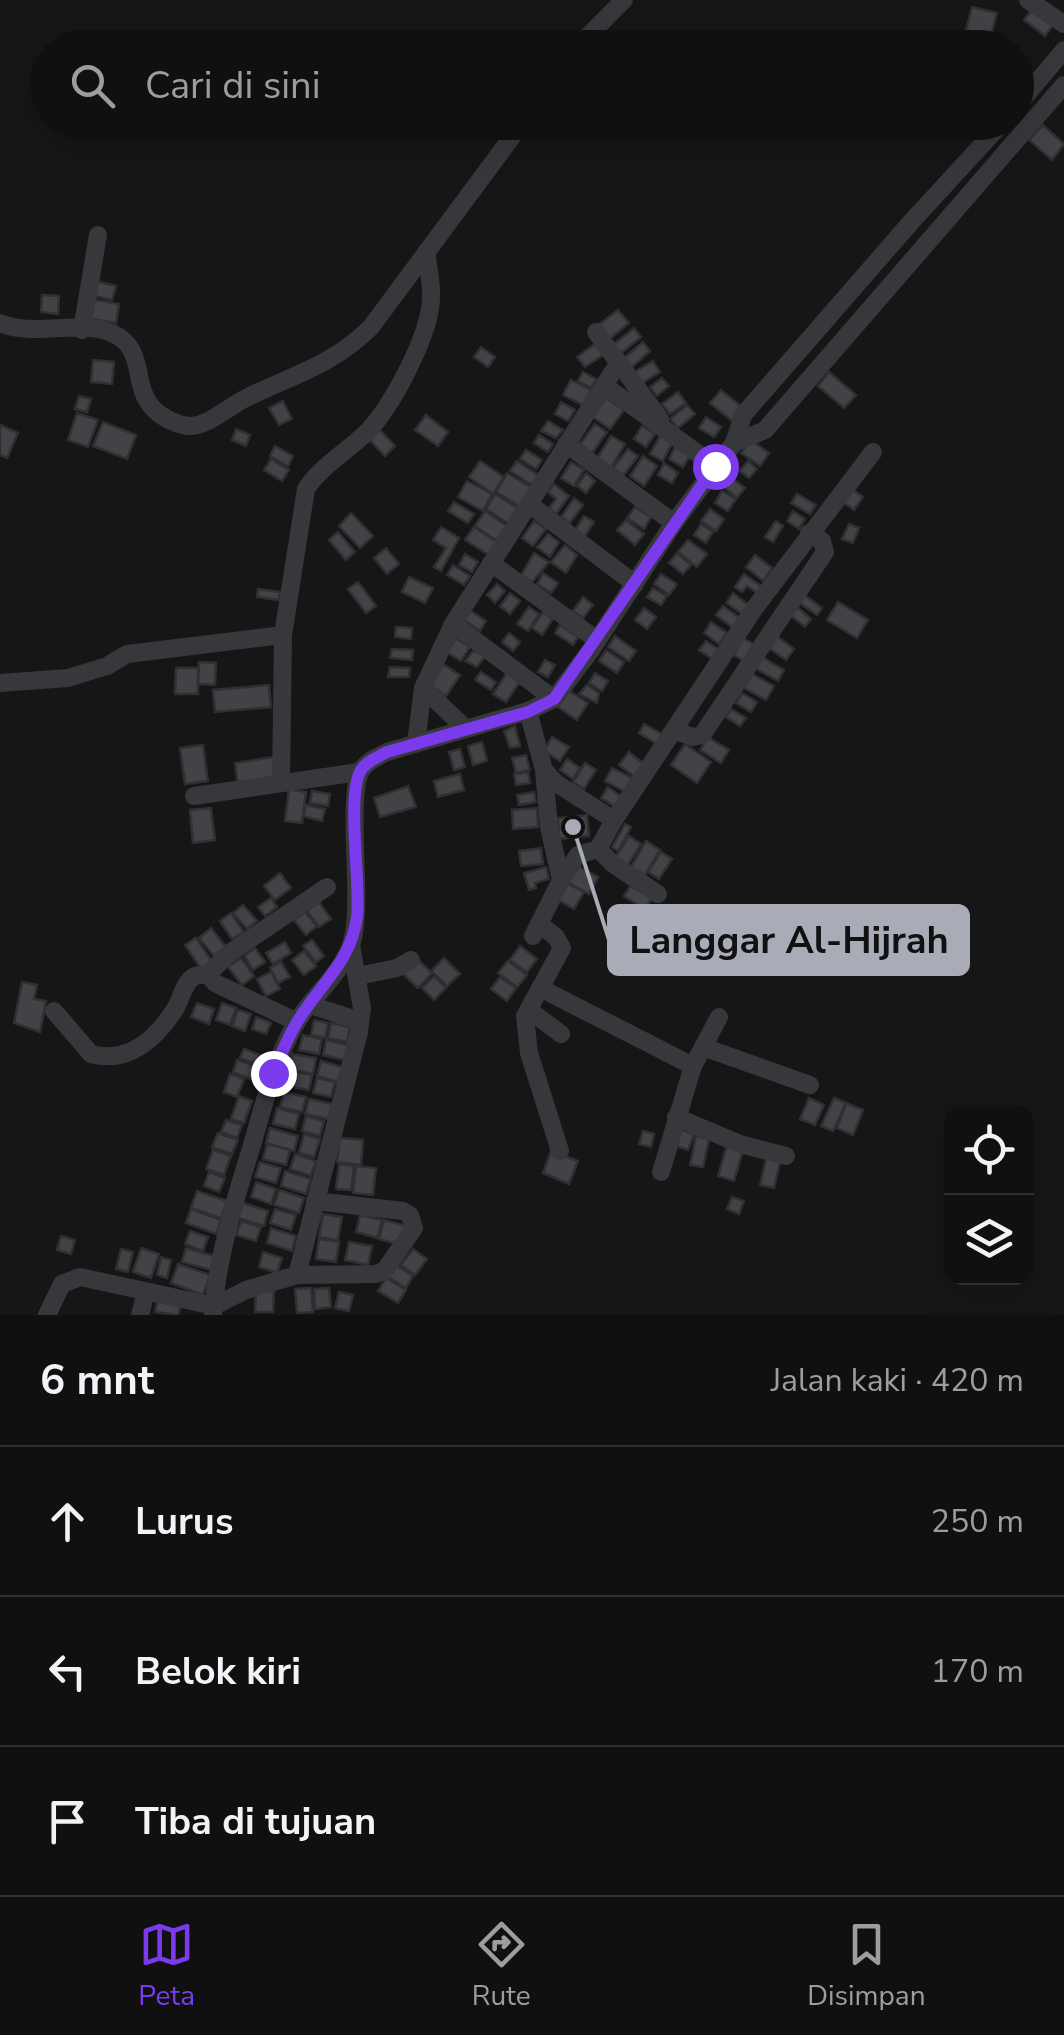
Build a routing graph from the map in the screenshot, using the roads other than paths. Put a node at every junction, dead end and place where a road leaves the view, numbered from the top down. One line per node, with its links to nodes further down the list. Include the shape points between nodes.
1 (624, 0): 4 (street)
2 (1028, 0): 3 (street)
3 (1064, 24)
4 (594, 30)
5 (1064, 50): 6 (street)
6 (1034, 86)
7 (1064, 86): 8 (street)
8 (1034, 121)
9 (510, 140): 13 (street)
10 (988, 140): 20 (street, via 743,415)
11 (1017, 140): 20 (street, via 765,430)
12 (98, 235): 15 (street)
13 (426, 252): 15 (street, via 355,343 201,424 172,422 158,412 148,404 138,360 126,344 112,334); 32 (street, via 430,312 392,396 367,432 306,489)
14 (0, 323): 15 (street)
15 (82, 330)
16 (596, 332): 17 (street)
17 (618, 362): 18 (street); 19 (street)
18 (605, 386): 19 (street); 21 (street)
19 (666, 428): 23 (street)
20 (734, 443): 23 (street)
21 (566, 444): 24 (street); 25 (street)
22 (872, 452): 26 (street)
23 (715, 466): 25 (street)
24 (529, 504): 27 (street); 28 (street)
25 (674, 523): 28 (street)
26 (810, 533): 29 (street); 30 (street, via 825,552)
27 (491, 562): 31 (street); 33 (street)
28 (634, 584): 33 (street)
29 (754, 609): 30 (street); 34 (street)
30 (776, 622): 35 (street)
31 (453, 624): 37 (street); 38 (street)
32 (282, 635): 36 (street, via 127,654 68,678); 45 (street)
33 (597, 640): 38 (street)
34 (724, 655): 35 (street); 41 (street)
35 (747, 669): 41 (street, via 702,735)
36 (0, 683)
37 (422, 688): 40 (street); 42 (street)
38 (554, 699): 39 (street)
39 (528, 712): 40 (street); 43 (street)
40 (465, 728): 42 (street)
41 (676, 731): 47 (street)
42 (416, 743): 44 (street, via 369,761)
43 (544, 770): 47 (street); 49 (street)
44 (360, 772): 45 (street); 52 (street, via 358,913)
45 (281, 783): 46 (street)
46 (194, 796)
47 (614, 820): 48 (street)
48 (598, 850): 49 (street, via 578,856); 51 (street)
49 (561, 880): 56 (street, via 536,930 556,937 562,948)
50 (327, 888): 54 (street, via 215,964)
51 (658, 894)
52 (351, 946): 55 (street); 57 (street)
53 (411, 960): 55 (street)
54 (211, 975): 59 (street, via 190,980 174,1010 139,1049 121,1057 91,1054); 62 (street, via 215,983)
55 (358, 976): 61 (street)
56 (540, 988): 58 (street); 65 (street)
57 (310, 1005): 61 (street); 62 (street)
58 (530, 1010): 63 (street); 68 (street, via 529,1053)
59 (54, 1011)
60 (719, 1017): 64 (street)
61 (360, 1021): 71 (street)
62 (297, 1022): 73 (street, via 273,1073)
63 (560, 1034)
64 (704, 1047): 65 (street); 66 (street)
65 (692, 1066): 67 (street)
66 (810, 1086)
67 (676, 1117): 69 (street); 70 (street)
68 (560, 1151)
69 (786, 1156)
70 (661, 1172)
71 (315, 1201): 72 (street); 72 (street, via 403,1210 414,1228 376,1274)
72 (296, 1275): 74 (street)
73 (217, 1279): 74 (street); 76 (street)
74 (246, 1290): 76 (street)
75 (146, 1292): 76 (street); 77 (street, via 70,1279 53,1297); 78 (street)
76 (214, 1310)
77 (48, 1315)
78 (140, 1315)

